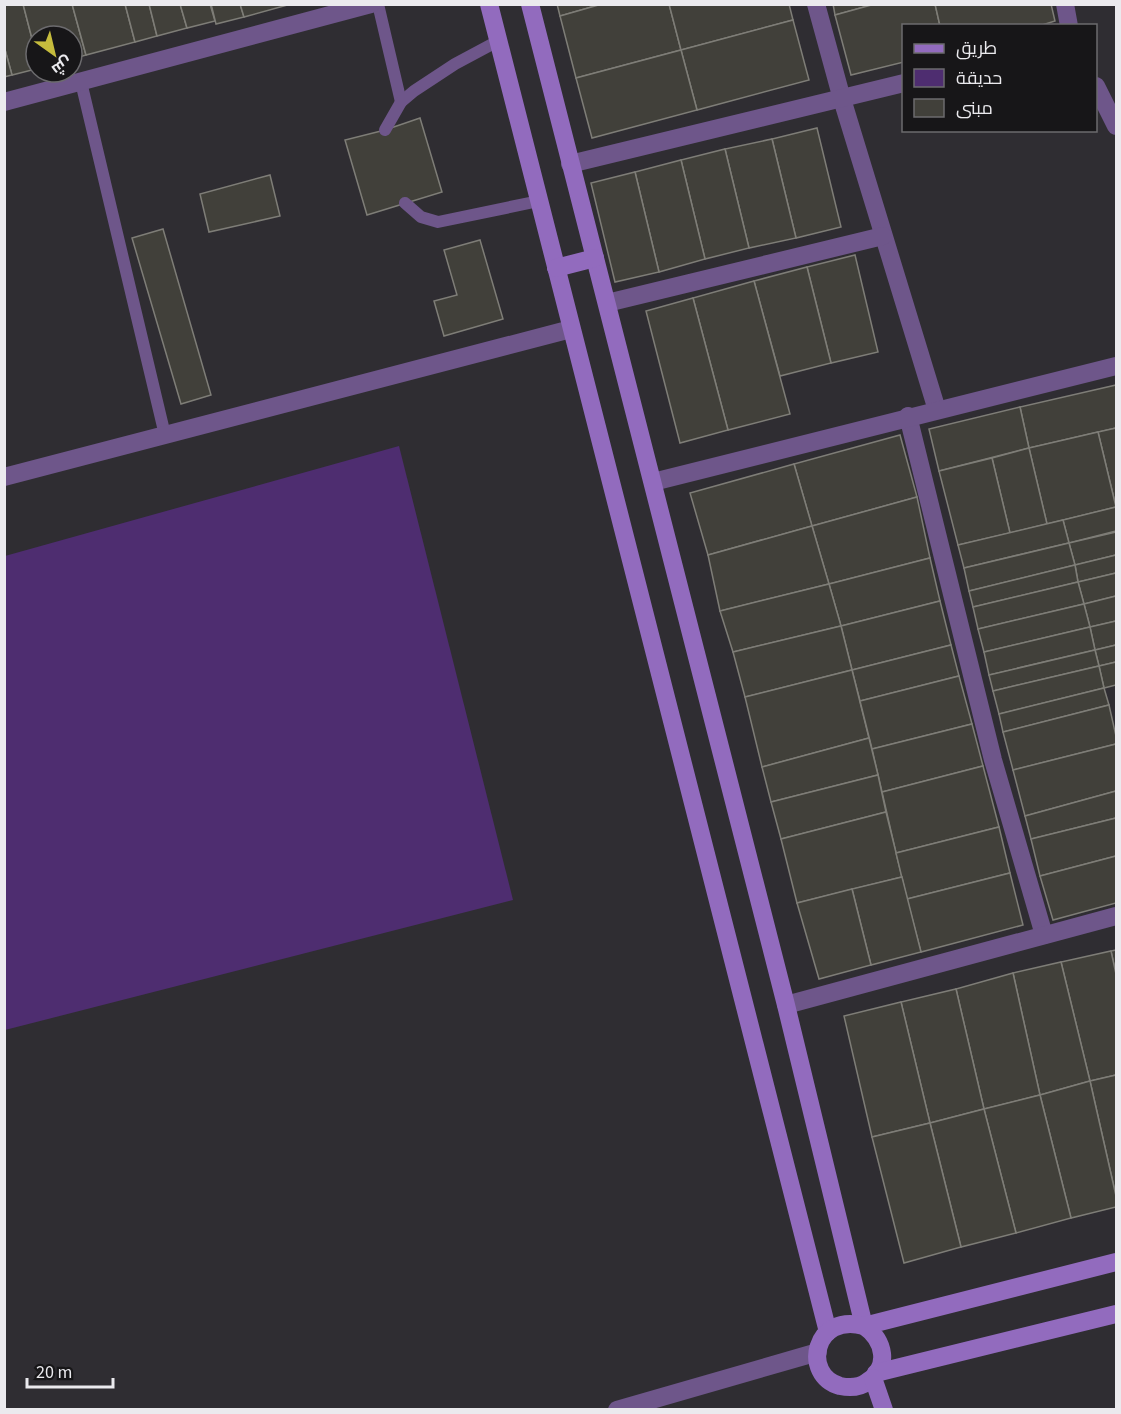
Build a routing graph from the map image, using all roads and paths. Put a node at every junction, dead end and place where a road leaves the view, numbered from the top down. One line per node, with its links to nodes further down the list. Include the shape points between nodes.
1 (371, 4): 7 (street)
2 (378, 4): 17 (lane)
3 (489, 4): 9 (street)
4 (530, 4): 20 (street)
5 (816, 4): 15 (street)
6 (1065, 4): 8 (street)
7 (324, 10): 10 (street)
8 (1069, 24)
9 (498, 41): 17 (lane, via 455,64); 21 (street)
10 (84, 81)
11 (902, 83): 15 (street)
12 (73, 84): 16 (street)
13 (81, 84): 31 (lane)
14 (1097, 90): 18 (street)
15 (842, 99): 20 (street); 23 (street)
16 (4, 102)
17 (401, 102): 19 (lane)
18 (1116, 126)
19 (385, 130)
20 (570, 164): 24 (street)
21 (539, 201): 22 (lane, via 438,222 421,217); 25 (street)
22 (405, 203)
23 (883, 236): 26 (street); 29 (street)
24 (595, 258): 25 (street); 26 (street)
25 (556, 268): 27 (street)
26 (607, 303): 33 (street)
27 (571, 329): 31 (street); 40 (street)
28 (1116, 366): 29 (street)
29 (937, 410): 30 (street)
30 (909, 416): 33 (street); 35 (street, via 993,760)
31 (165, 435): 32 (street)
32 (4, 477)
33 (653, 482): 36 (street)
34 (1116, 916): 35 (street)
35 (1044, 935): 36 (street)
36 (786, 1005): 39 (street)
37 (1116, 1262): 39 (street)
38 (1116, 1314): 42 (street)
39 (864, 1326): 40 (street, via 842,1323); 42 (street, via 873,1332 882,1351)
40 (828, 1332): 41 (street)
41 (818, 1352): 42 (street, via 820,1369 835,1384 856,1387); 43 (street)
42 (875, 1376): 44 (street)
43 (617, 1410)
44 (884, 1410)

